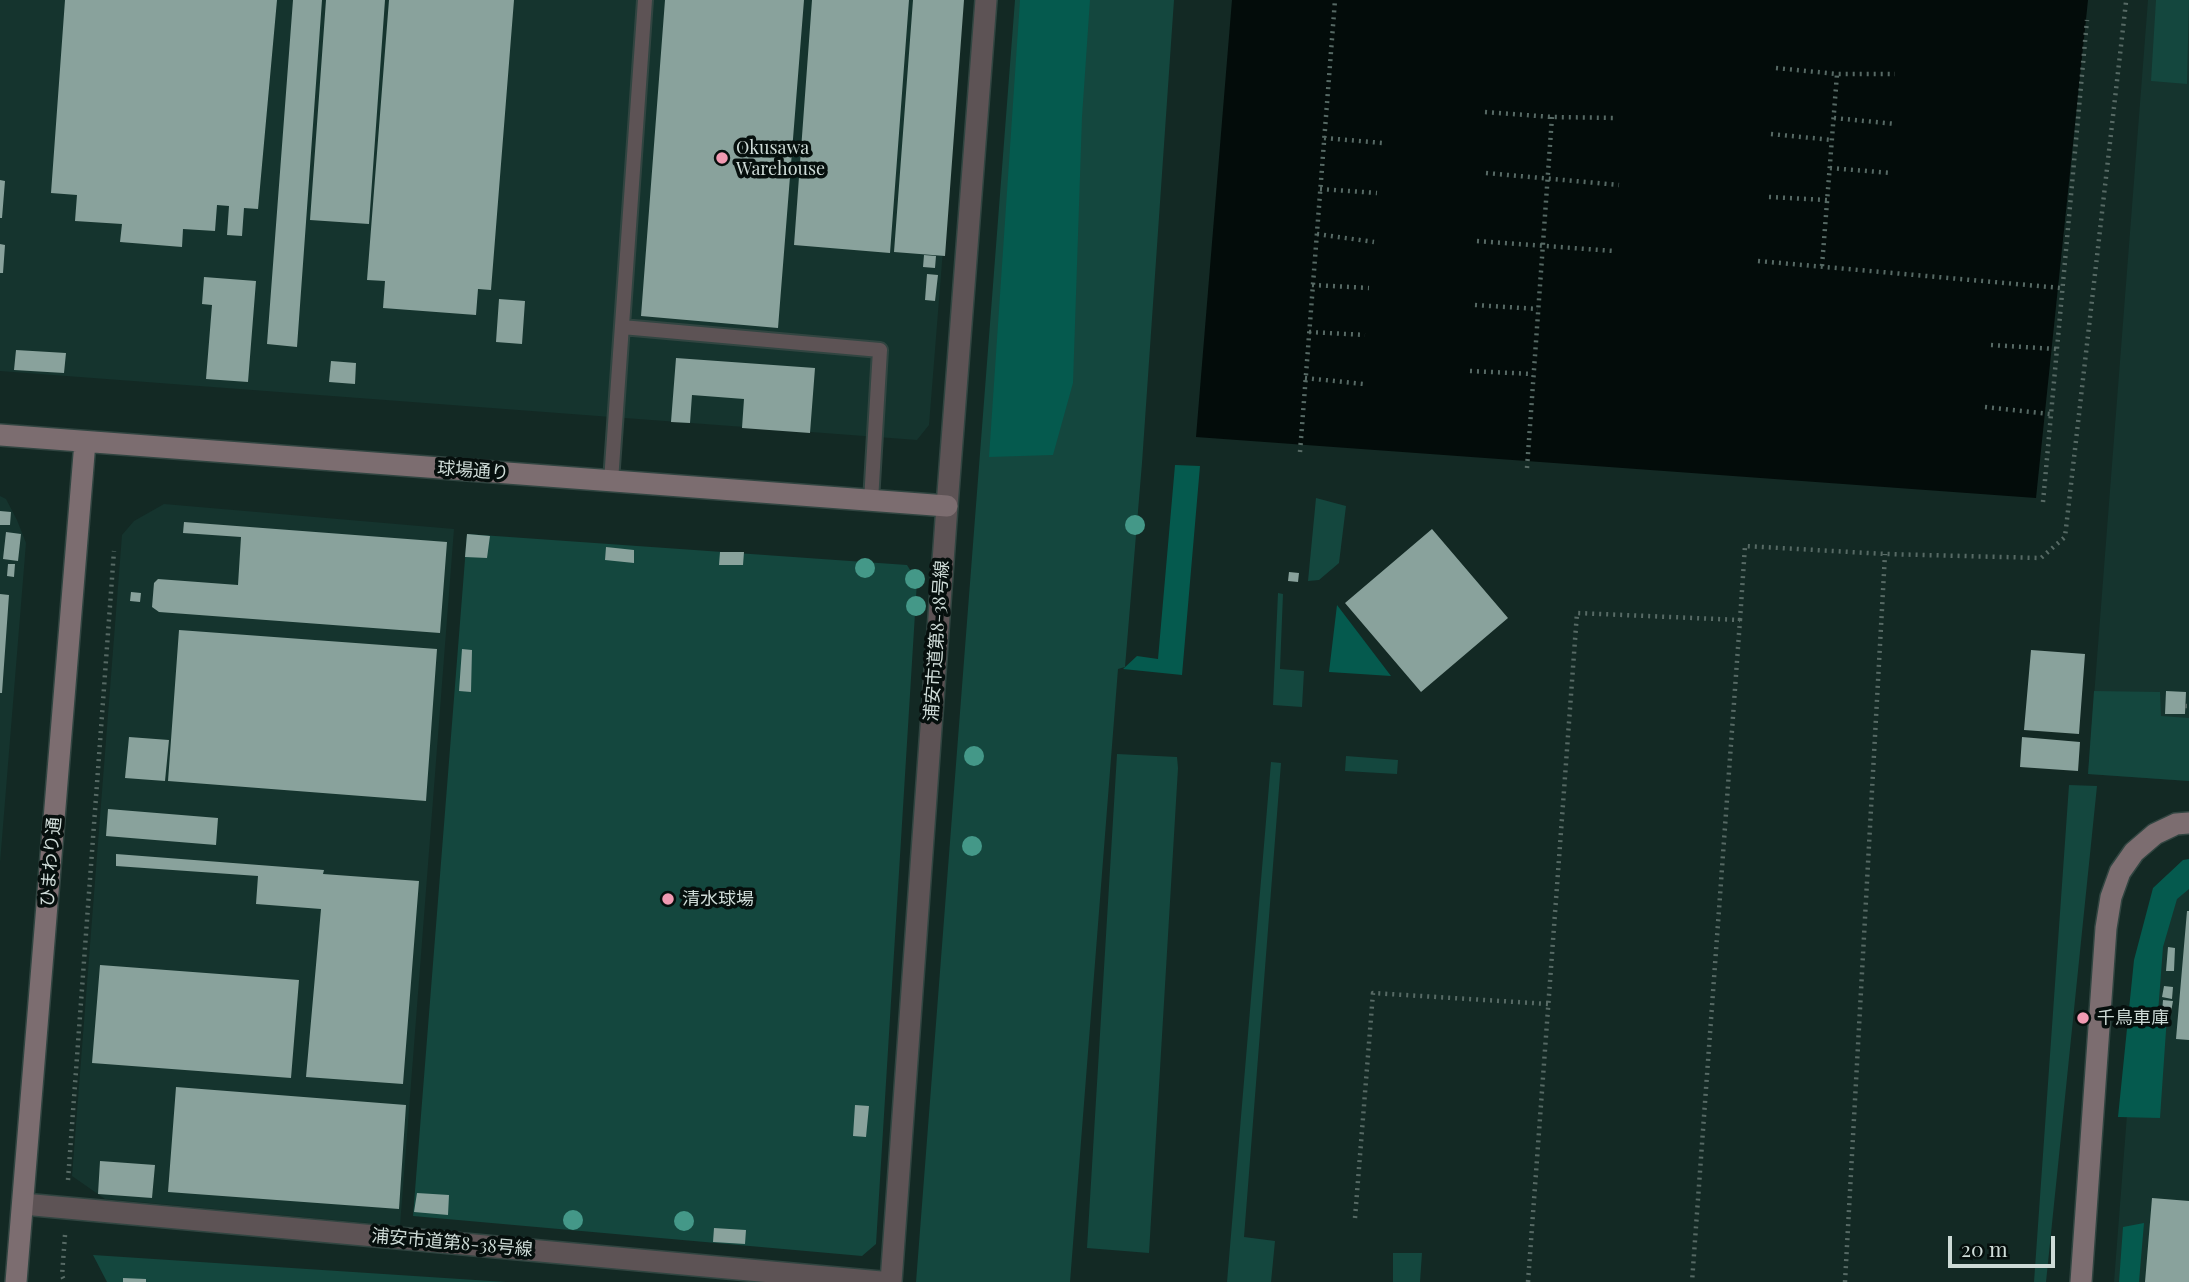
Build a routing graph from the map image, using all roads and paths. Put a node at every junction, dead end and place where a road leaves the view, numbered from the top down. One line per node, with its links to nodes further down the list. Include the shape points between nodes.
1 (645, 0): 39 (lane)
2 (986, 0): 57 (street, 浦安市道第8-38号線)
3 (1335, 0): 15 (path)
4 (2126, 2): 59 (path, via 2065,537 2040,558)
5 (2087, 20): 36 (path)
6 (1776, 68): 7 (path)
7 (1837, 74): 8 (path); 12 (path)
8 (1895, 74)
9 (1485, 112): 10 (path)
10 (1552, 117): 11 (path); 21 (path)
11 (1616, 118)
12 (1834, 118): 13 (path); 16 (path)
13 (1896, 124)
14 (1771, 134): 16 (path)
15 (1324, 138): 17 (path); 23 (path)
16 (1832, 140): 18 (path)
17 (1383, 144)
18 (1830, 168): 20 (path); 26 (path)
19 (1486, 173): 21 (path)
20 (1891, 173)
21 (1547, 178): 22 (path); 30 (path)
22 (1619, 185)
23 (1320, 189): 24 (path); 27 (path)
24 (1377, 193)
25 (1769, 197): 26 (path)
26 (1827, 200): 33 (path)
27 (1317, 234): 29 (path); 34 (path)
28 (1477, 241): 30 (path)
29 (1374, 242)
30 (1542, 247): 31 (path); 38 (path)
31 (1614, 251)
32 (1758, 261): 33 (path)
33 (1822, 266): 36 (path)
34 (1312, 285): 35 (path); 40 (path)
35 (1369, 288)
36 (2061, 288): 43 (path)
37 (1475, 305): 38 (path)
38 (1538, 309): 45 (path)
39 (622, 327): 54 (lane); 55 (lane, via 880,350)
40 (1309, 332): 41 (path); 46 (path)
41 (1365, 335)
42 (1991, 345): 43 (path)
43 (2056, 349): 49 (path)
44 (1470, 371): 45 (path)
45 (1533, 374): 53 (path)
46 (1305, 379): 47 (path); 52 (path)
47 (1364, 384)
48 (1985, 407): 49 (path)
49 (2051, 414): 56 (path)
50 (0, 435): 51 (street, 球場通り)
51 (85, 442): 54 (street, 球場通り); 63 (street, ひまわり通)
52 (1300, 452)
53 (1527, 468)
54 (611, 481): 55 (street, 球場通り)
55 (872, 501): 57 (street, 球場通り)
56 (2043, 502)
57 (947, 506): 69 (street, 浦安市道第8-38号線)
58 (114, 551): 64 (path)
59 (1885, 554): 60 (path, via 1745,546); 72 (path)
60 (1740, 620): 62 (path, via 1577,613); 71 (path)
61 (2189, 823): 73 (street, via 2155,834 2134,852 2111,897)
62 (1548, 1004): 65 (path, via 1373,993); 70 (path)
63 (23, 1204): 64 (street, 浦安市道第8-38号線); 66 (street, ひまわり通)
64 (66, 1207): 67 (path); 68 (street, 浦安市道第8-38号線)
65 (1355, 1218)
66 (16, 1282)
67 (65, 1282)
68 (881, 1282)
69 (891, 1282)
70 (1528, 1282)
71 (1692, 1282)
72 (1845, 1282)
73 (2081, 1282)

